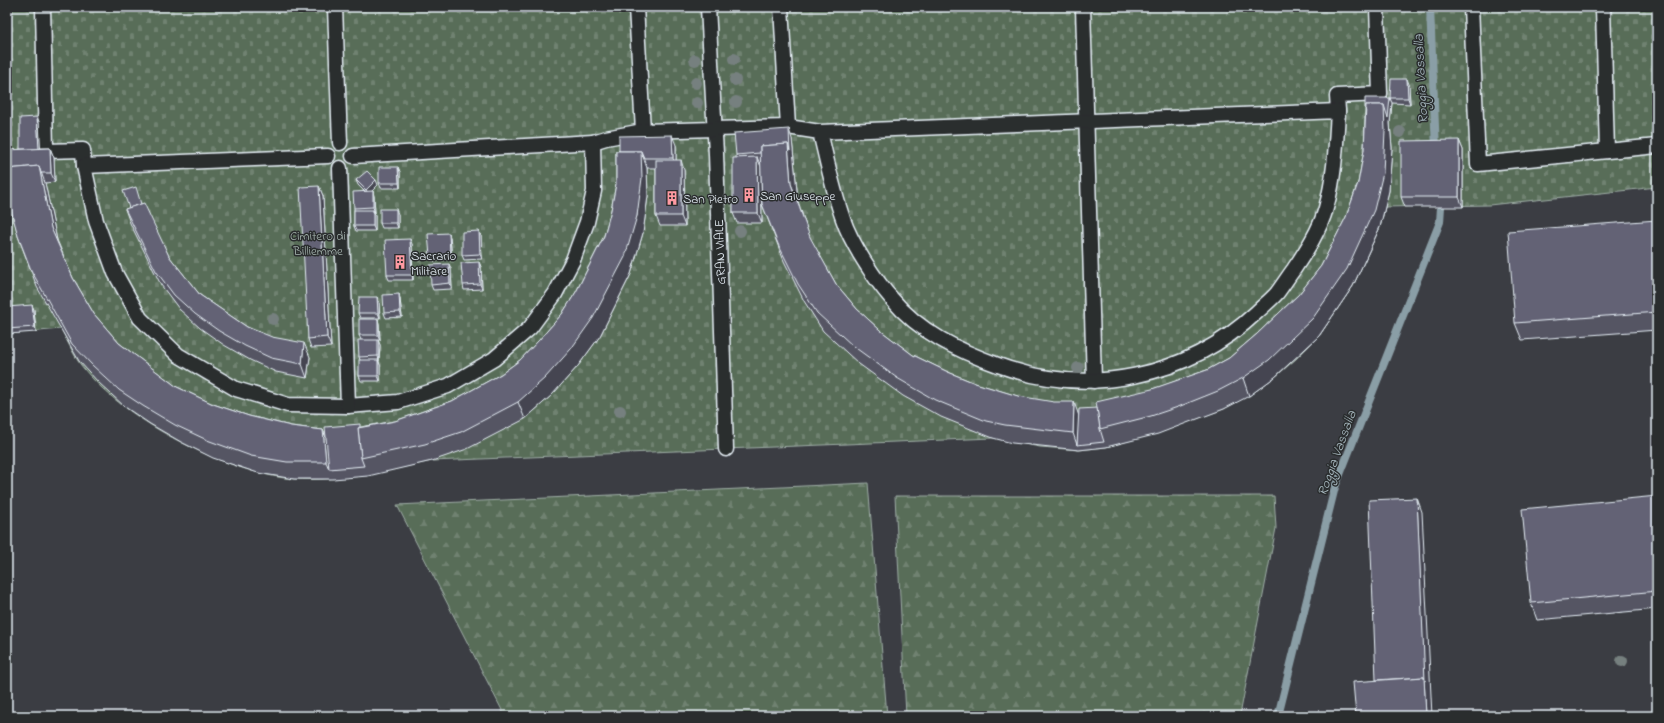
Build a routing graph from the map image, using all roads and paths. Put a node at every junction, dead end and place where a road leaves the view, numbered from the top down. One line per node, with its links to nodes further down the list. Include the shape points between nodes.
1 (43, 7): 22 (lane, via 46,151 83,150)
2 (335, 7): 17 (lane)
3 (636, 7): 14 (lane)
4 (708, 7): 13 (lane, GRAN VIALE)
5 (781, 7): 12 (lane)
6 (1083, 7): 11 (lane)
7 (1377, 7): 10 (lane, via 1380,94 1337,96)
8 (1471, 7): 19 (lane, via 1478,164)
9 (1603, 7): 19 (lane)
10 (1338, 111): 11 (lane); 24 (lane, via 1336,165 1326,210 1308,249 1277,293 1247,322 1219,343 1184,361 1141,375)
11 (1088, 121): 15 (lane); 24 (lane)
12 (788, 126): 13 (lane); 15 (lane)
13 (714, 129): 14 (lane); 26 (lane, GRAN VIALE)
14 (643, 131): 16 (lane)
15 (820, 132): 24 (lane, via 844,221 871,271 892,300 914,321 962,352 1017,372 1053,380)
16 (593, 142): 21 (lane); 25 (lane, via 594,191 587,222 573,260 555,294 530,328 494,359 448,386 398,402)
17 (340, 143): 20 (lane, via 332,146); 21 (lane, via 348,145)
18 (1657, 146): 19 (lane)
19 (1607, 151)
20 (328, 156): 22 (lane); 23 (lane, via 332,166)
21 (353, 156): 23 (lane, via 348,167)
22 (84, 166): 25 (lane, via 96,221 115,272 140,318 178,355 236,389 288,405)
23 (340, 168): 25 (lane)
24 (1094, 381)
25 (348, 406)
26 (726, 449)

